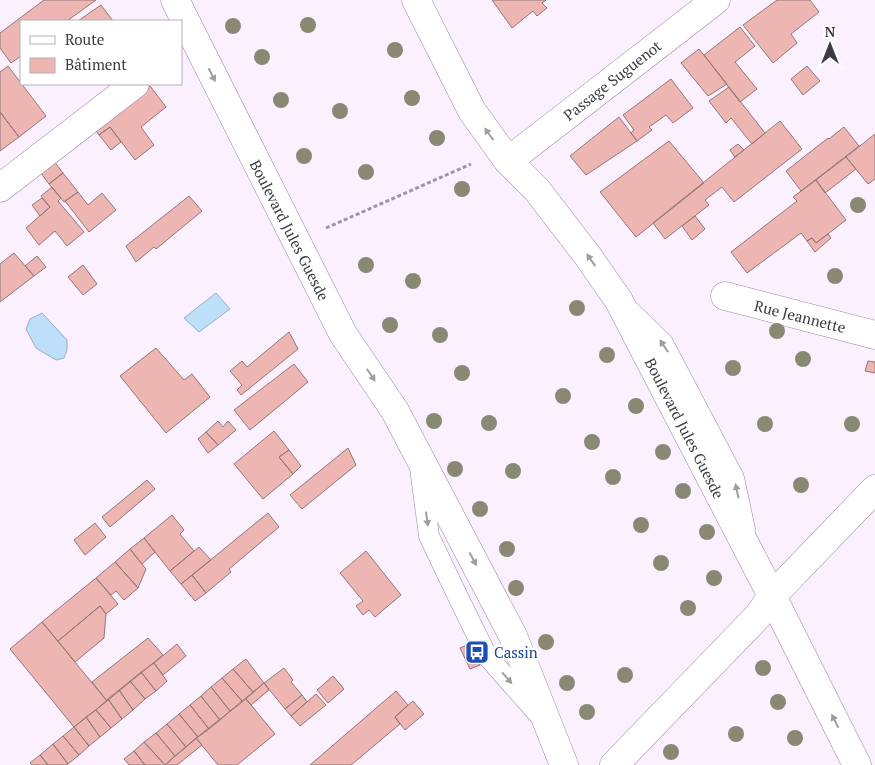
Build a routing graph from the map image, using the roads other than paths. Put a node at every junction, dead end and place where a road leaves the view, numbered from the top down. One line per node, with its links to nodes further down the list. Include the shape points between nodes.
1 (174, 0): 4 (street, Boulevard Jules Guesde)
2 (416, 0): 8 (street, Boulevard Jules Guesde, one-way to 2, via 472,111)
3 (716, 0): 8 (street, Passage Suguenot)
4 (180, 20)
5 (182, 26): 6 (street, Boulevard Jules Guesde)
6 (187, 43): 14 (street, Boulevard Jules Guesde, one-way to 14, via 343,334 395,411 418,454 513,636)
7 (134, 85): 9 (street)
8 (508, 161): 13 (street, Boulevard Jules Guesde, one-way to 8, via 619,301 537,190)
9 (0, 188)
10 (725, 296): 11 (street, Rue Jeannette)
11 (875, 335)
12 (875, 489): 13 (street)
13 (772, 596): 15 (street, via 758,616); 16 (street, Boulevard Jules Guesde, one-way to 13)
14 (564, 765)
15 (614, 765)
16 (857, 765)

